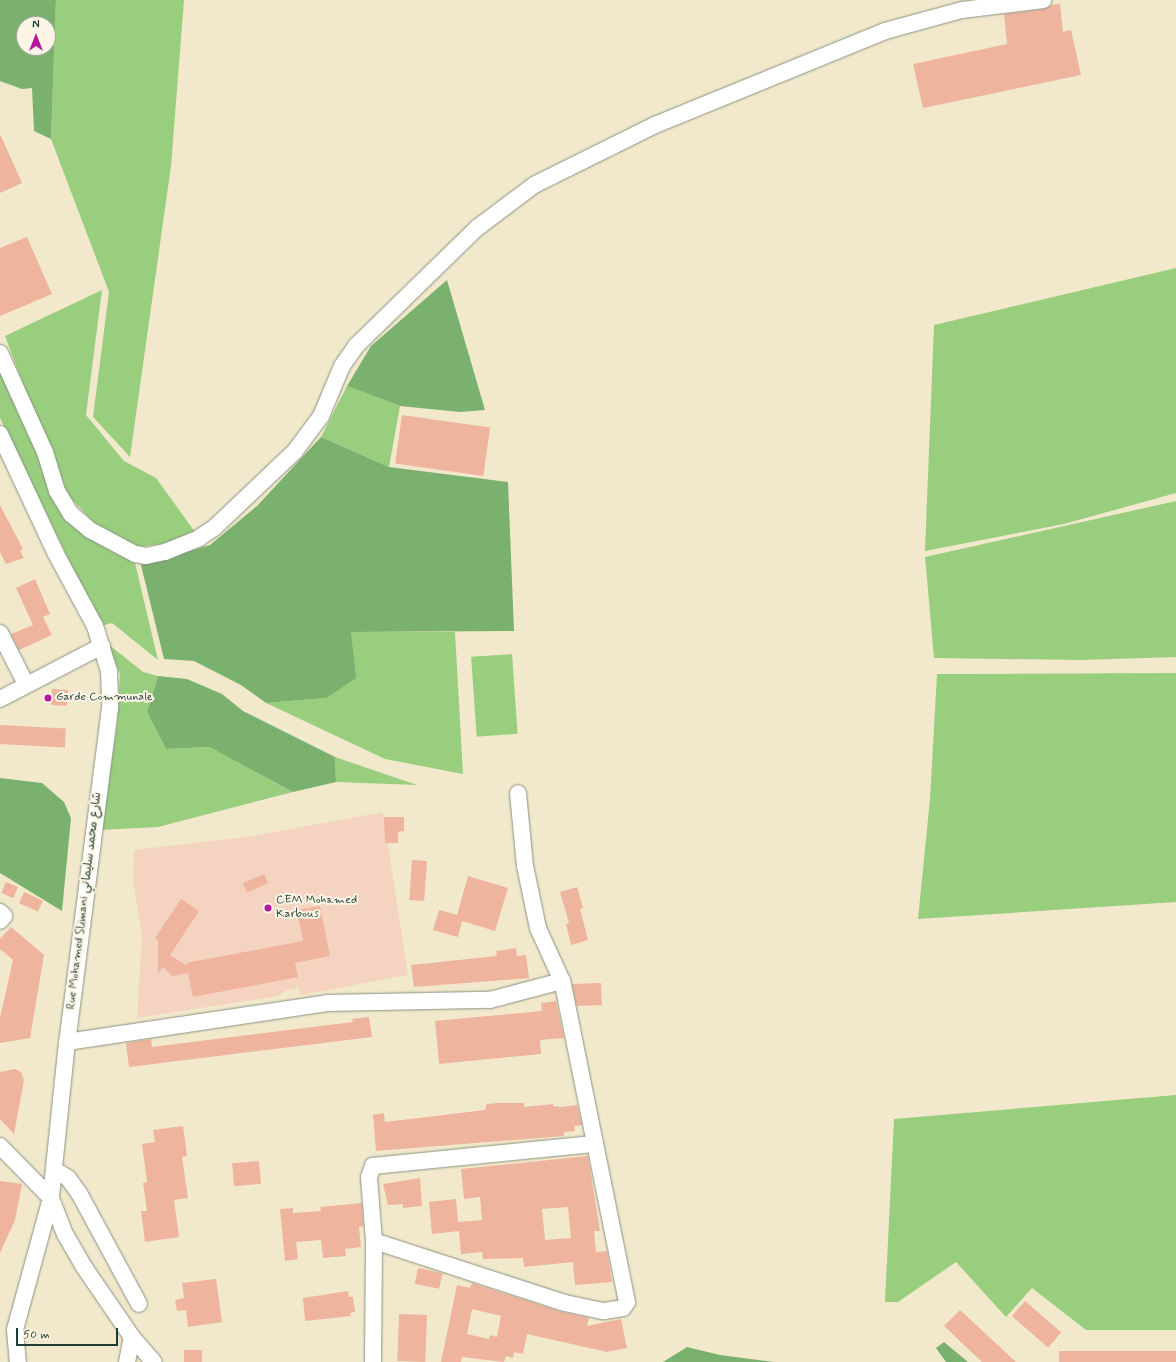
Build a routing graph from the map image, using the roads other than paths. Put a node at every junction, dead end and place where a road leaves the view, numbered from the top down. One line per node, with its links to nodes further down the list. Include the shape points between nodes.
1 (1043, 0): 2 (street, via 956,12 885,31 655,125 534,185 476,228 356,346 342,366 321,416 295,451 214,528 199,538 165,552 146,556 135,554 90,530 71,514 57,491 45,452)
2 (0, 353)
3 (0, 434): 5 (street, Rue Mohamed Slimani شارع محمد سليماني, via 56,554 95,626)
4 (0, 633): 6 (street)
5 (102, 646): 6 (street); 12 (street, Rue Mohamed Slimani شارع محمد سليماني, via 109,671 110,708)
6 (26, 684): 7 (street)
7 (0, 699)
8 (518, 793): 11 (street, via 525,866 538,928)
9 (0, 912): 10 (street, via 4,916)
10 (0, 921)
11 (562, 981): 12 (street, via 490,1000 327,1003); 13 (street)
12 (67, 1042): 15 (street, Rue Mohamed Slimani شارع محمد سليماني)
13 (595, 1144): 17 (street, via 372,1166 369,1177); 17 (street, via 627,1302 623,1308 604,1311 565,1303)
14 (0, 1146): 16 (street)
15 (55, 1170): 16 (street, Rue Mohamed Slimani شارع محمد سليماني); 18 (street, via 68,1178 79,1193)
16 (51, 1198): 19 (street, Rue Mohamed Slimani شارع محمد سليماني, via 65,1234 84,1267); 20 (street, via 15,1330)
17 (374, 1240): 23 (street)
18 (139, 1304)
19 (132, 1337): 21 (street); 22 (street, Rue Mohamed Slimani شارع محمد سليماني)
20 (18, 1362)
21 (128, 1362)
22 (154, 1362)
23 (373, 1362)

